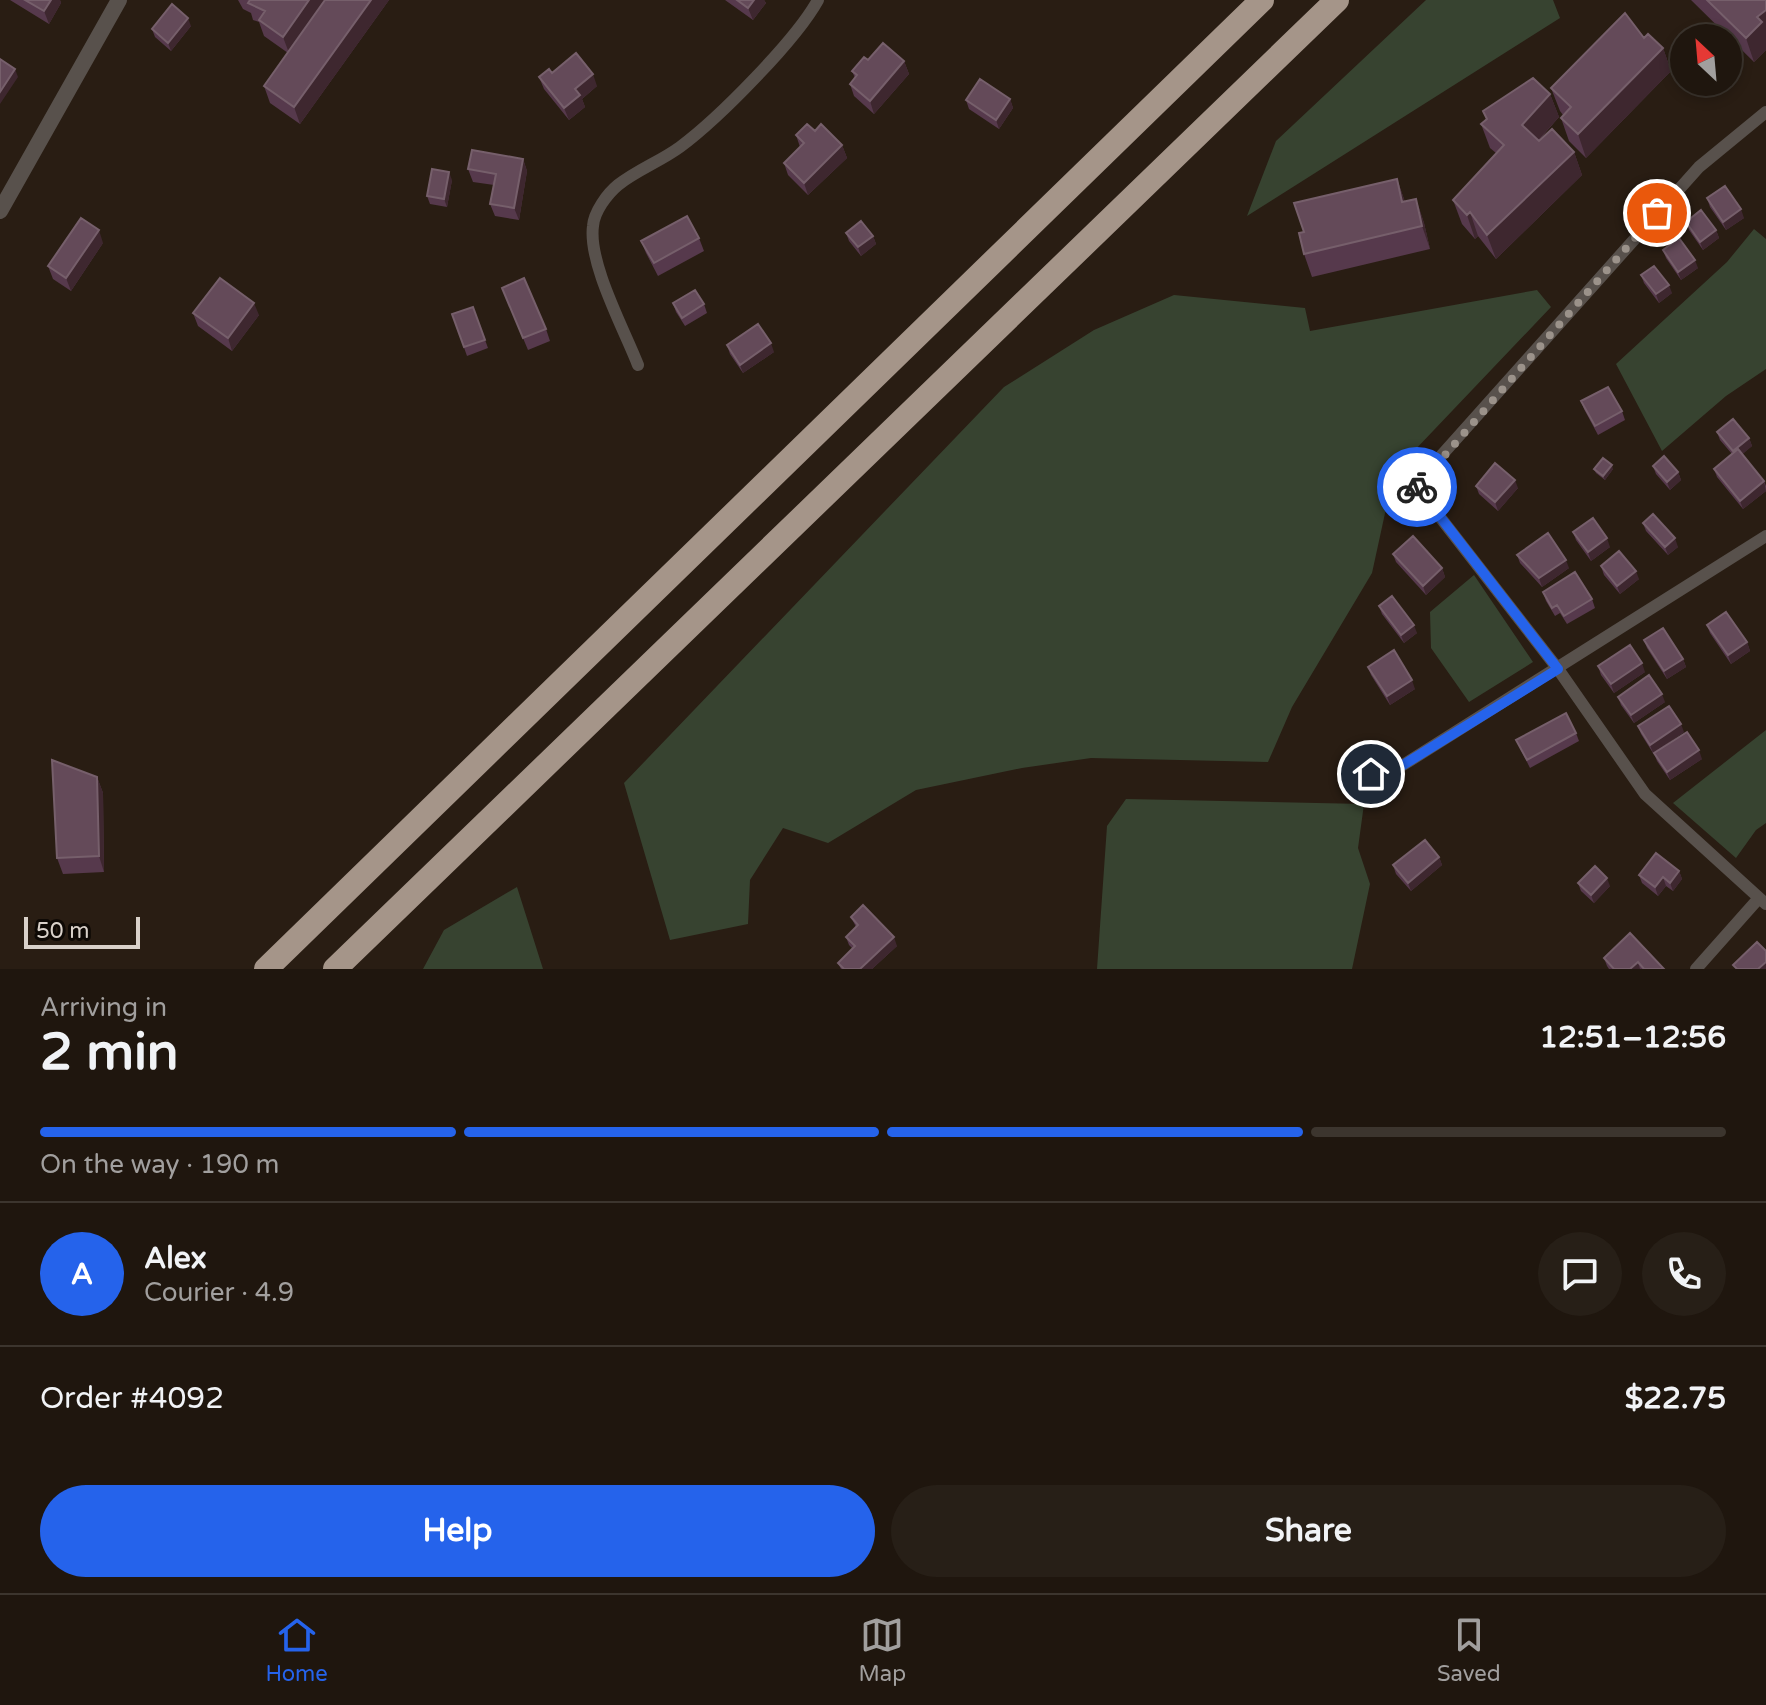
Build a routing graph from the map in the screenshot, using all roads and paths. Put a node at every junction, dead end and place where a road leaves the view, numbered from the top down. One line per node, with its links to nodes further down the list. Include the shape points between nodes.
1 (119, 0): 6 (street)
2 (818, 0): 7 (street, via 807,20 711,120 682,146 617,185 596,215 593,238 598,260)
3 (1262, 0): 12 (highway)
4 (1337, 0): 13 (highway)
5 (1766, 112): 9 (street, via 1699,167 1415,485)
6 (0, 211)
7 (638, 365)
8 (1766, 536): 9 (street)
9 (1558, 669): 10 (street, via 1403,765); 11 (street, via 1645,794)
10 (1371, 774)
11 (1762, 901): 14 (street)
12 (266, 969)
13 (335, 969)
14 (1696, 969)

